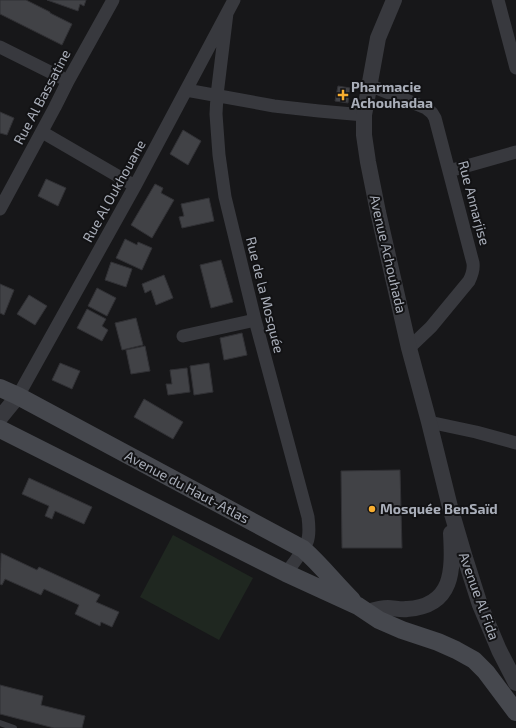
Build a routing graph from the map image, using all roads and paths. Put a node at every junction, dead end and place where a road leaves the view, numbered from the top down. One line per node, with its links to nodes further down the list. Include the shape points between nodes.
1 (113, 0): 8 (street, Rue Al Bassatine)
2 (234, 0): 5 (street, Rue Al Oukhouane)
3 (394, 0): 9 (street, Avenue Achouhada, via 378,38)
4 (498, 0): 7 (street)
5 (227, 13): 10 (street, Rue Al Oukhouane); 11 (street, Rue de la Mosquée)
6 (0, 47): 8 (street)
7 (516, 68)
8 (68, 81): 13 (street, Rue Al Bassatine)
9 (369, 85): 12 (street, Avenue Achouhada); 15 (street, Rue Annarjise, via 418,104 432,113)
10 (186, 90): 11 (street); 16 (street, Rue Al Oukhouane)
11 (217, 95): 12 (street, via 274,106); 18 (street, Rue de la Mosquée, via 219,155 225,197)
12 (364, 115): 20 (street, Avenue Achouhada, via 364,135 375,198)
13 (42, 132): 16 (street); 17 (street, Rue Al Bassatine)
14 (516, 152): 15 (street)
15 (449, 170): 20 (street, Rue Annarjise, via 473,263 473,273 431,327)
16 (136, 186): 22 (street, Rue Al Oukhouane)
17 (0, 209)
18 (254, 320): 19 (street); 28 (street, Rue de la Mosquée, via 308,517 307,541)
19 (183, 336)
20 (409, 348): 24 (street, Avenue Achouhada)
21 (0, 388): 22 (main road, Avenue du Haut-Atlas)
22 (18, 396): 23 (street); 28 (main road, Avenue du Haut-Atlas)
23 (0, 418)
24 (429, 422): 26 (street); 27 (street, Avenue Achouhada)
25 (0, 429): 29 (main road, Avenue du Haut-Atlas)
26 (516, 443)
27 (450, 507): 30 (street, via 451,568 448,581 437,600 424,606 406,609); 31 (street, Avenue Al Fida, via 480,606)
28 (303, 549): 29 (street, Rue de la Mosquée); 30 (main road, Avenue du Haut-Atlas)
29 (286, 574): 30 (main road, Avenue du Haut-Atlas)
30 (362, 609): 32 (main road, Avenue du Haut-Atlas, via 379,620 438,642 474,660)
31 (516, 683)
32 (516, 712)
33 (0, 723): 34 (lane)
34 (14, 728)

